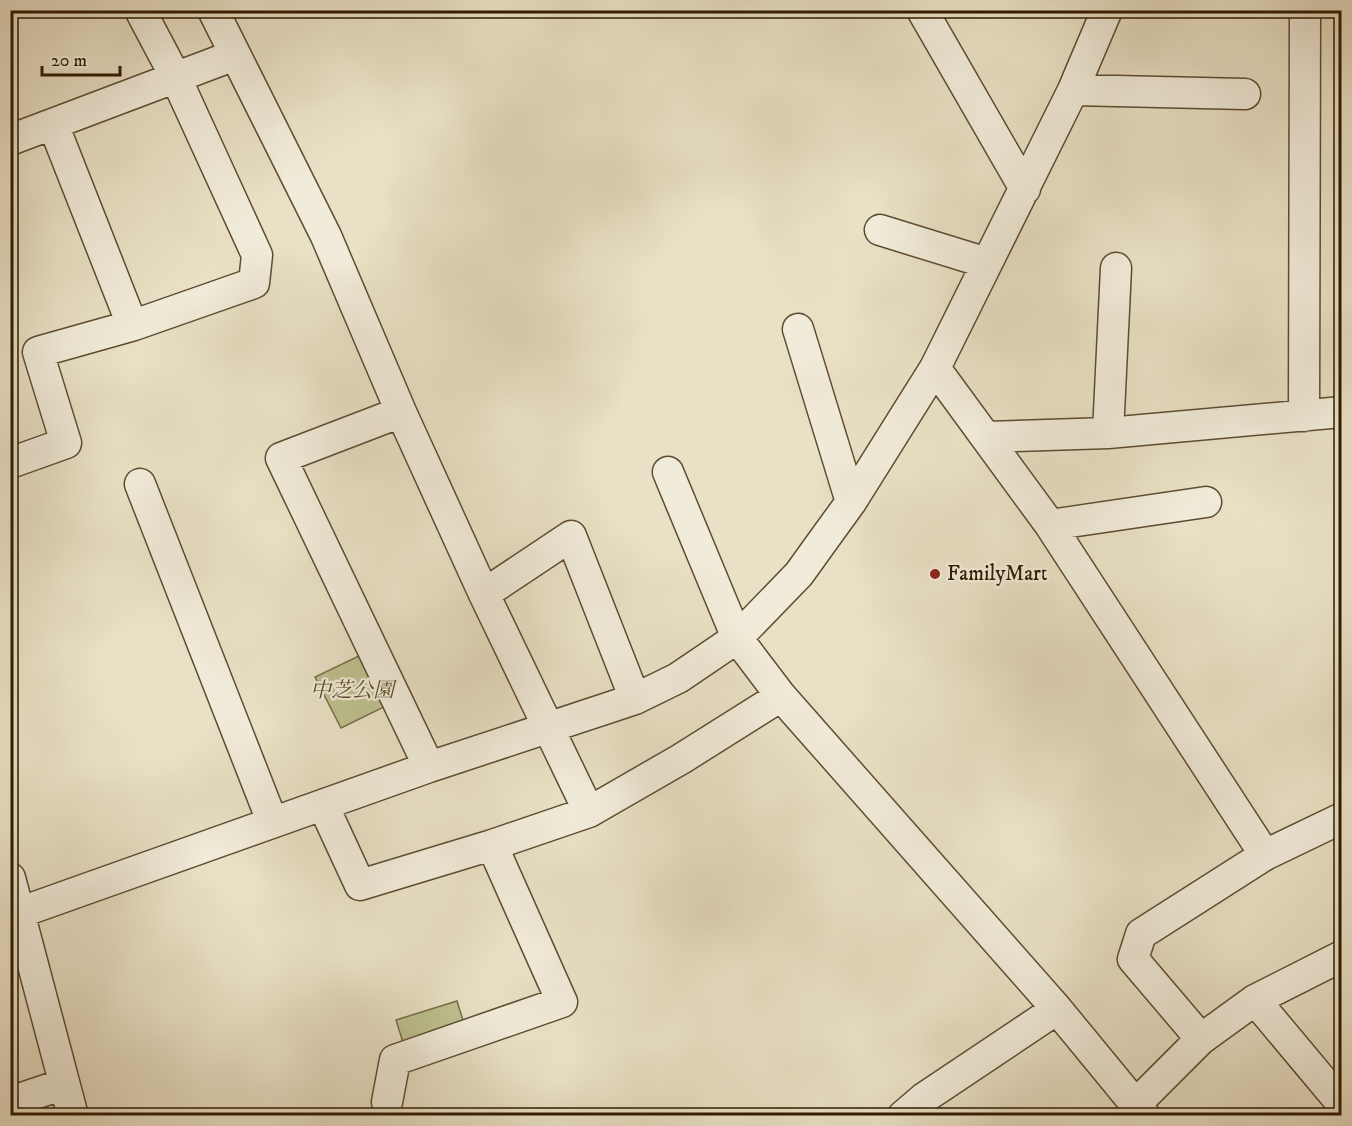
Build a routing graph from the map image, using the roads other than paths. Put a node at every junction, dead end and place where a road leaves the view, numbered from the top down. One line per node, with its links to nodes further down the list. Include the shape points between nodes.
1 (140, 10): 7 (street)
2 (213, 10): 6 (street)
3 (922, 10): 12 (street)
4 (1107, 10): 8 (street)
5 (1305, 10): 21 (street)
6 (235, 55): 7 (street); 19 (street, via 326,236)
7 (176, 78): 10 (street); 16 (street, via 257,255 254,283)
8 (1073, 90): 9 (street); 12 (street)
9 (1245, 94)
10 (53, 124): 11 (street); 16 (street)
11 (10, 140)
12 (1025, 189): 14 (street)
13 (880, 230): 14 (street)
14 (987, 263): 18 (street)
15 (1116, 268): 22 (street)
16 (135, 325): 24 (street, via 38,352 66,443)
17 (798, 328): 27 (street)
18 (935, 368): 23 (street); 27 (street)
19 (401, 412): 30 (street); 35 (street, via 280,458)
20 (1341, 412): 21 (street)
21 (1304, 416): 22 (street)
22 (1108, 433): 23 (street)
23 (987, 437): 29 (street)
24 (10, 463)
25 (668, 472): 31 (street)
26 (140, 483): 39 (street)
27 (851, 502): 31 (street, via 799,574)
28 (1206, 502): 29 (street)
29 (1050, 525): 41 (street)
30 (484, 594): 33 (street, via 571,536); 34 (street)
31 (737, 638): 32 (street); 33 (street, via 678,678)
32 (781, 696): 37 (street); 46 (street)
33 (635, 699): 34 (street)
34 (547, 728): 35 (street); 37 (street)
35 (429, 767): 36 (street)
36 (323, 805): 39 (street); 40 (street, via 360,885)
37 (589, 812): 40 (street)
38 (1341, 818): 41 (street)
39 (272, 822): 43 (street)
40 (492, 845): 50 (street, via 562,1002 395,1060)
41 (1265, 855): 47 (street, via 1141,934 1138,942 1133,959)
42 (10, 879): 43 (street)
43 (15, 914): 48 (street)
44 (1341, 956): 45 (street)
45 (1255, 1000): 47 (street); 51 (street)
46 (1057, 1009): 52 (street); 53 (street)
47 (1201, 1040): 53 (street)
48 (64, 1084): 49 (street); 54 (street)
49 (10, 1102)
50 (387, 1102)
51 (1341, 1104)
52 (922, 1110)
53 (1141, 1110)
54 (73, 1116)

